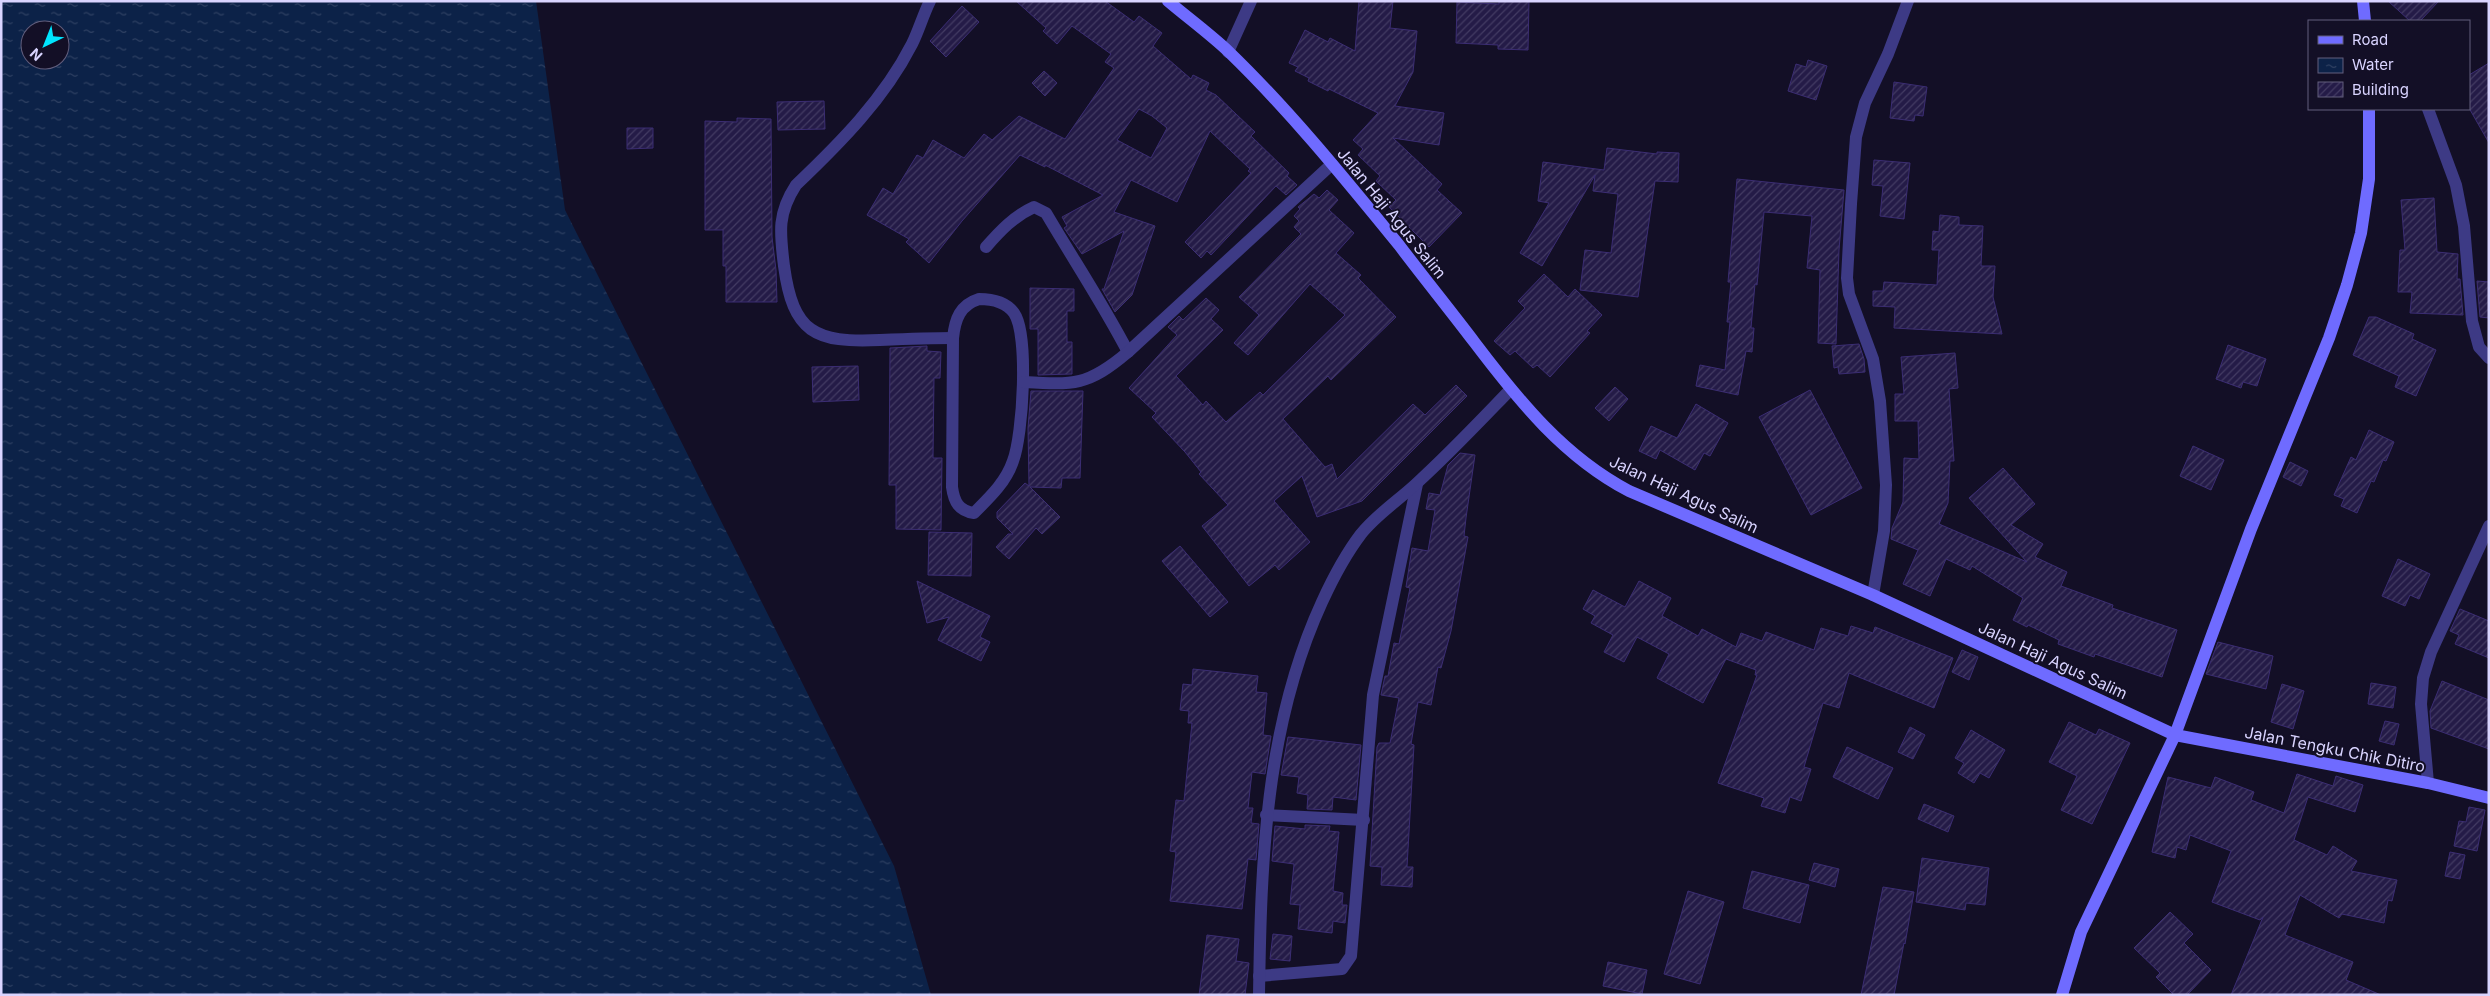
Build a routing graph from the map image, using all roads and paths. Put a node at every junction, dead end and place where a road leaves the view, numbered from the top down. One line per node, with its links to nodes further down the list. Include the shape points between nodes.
1 (930, 1): 12 (street, via 913,43 896,71 862,118 796,185 785,203 780,224 791,302 798,315 815,332 838,341)
2 (1168, 1): 7 (main road, Jalan Haji Agus Salim)
3 (1251, 1): 7 (street)
4 (1908, 1): 19 (street, via 1898,32 1865,104 1856,137 1847,278 1853,306 1873,359 1880,401 1886,485 1884,531)
5 (2364, 1): 6 (main road)
6 (2365, 20)
7 (1228, 52): 10 (main road, Jalan Haji Agus Salim)
8 (2369, 110): 20 (main road, via 2369,179 2361,233 2347,284 2312,384 2251,529)
9 (2428, 110): 14 (street, via 2456,184 2464,226 2472,321 2479,347)
10 (1332, 164): 13 (street); 16 (main road, Jalan Haji Agus Salim)
11 (986, 247): 13 (street, via 1022,212 1034,207 1046,213 1087,284 1105,308)
12 (953, 338): 15 (street, via 958,315 972,301 988,299 1007,306 1018,321); 15 (street, via 952,487 953,497 965,512 974,513 995,491 1013,462 1018,448)
13 (1128, 352): 15 (street, via 1099,375 1086,380 1071,384)
14 (2489, 358)
15 (1023, 382)
16 (1511, 390): 17 (street); 19 (main road, Jalan Haji Agus Salim, via 1570,453 1612,482)
17 (1417, 484): 23 (street, via 1362,532 1346,554 1316,617 1289,692); 24 (street, via 1373,695)
18 (2489, 526): 21 (street, via 2431,652 2423,678 2421,704)
19 (1873, 596): 20 (main road, Jalan Haji Agus Salim)
20 (2175, 735): 21 (main road, Jalan Tengku Chik Ditiro); 27 (main road, via 2081,932)
21 (2428, 783): 22 (main road, Jalan Tengku Chik Ditiro)
22 (2489, 798)
23 (1266, 814): 24 (street); 25 (street)
24 (1364, 820): 25 (street, via 1351,956 1347,964 1342,969 1328,971)
25 (1259, 976): 26 (street)
26 (1259, 995)
27 (2062, 995)

